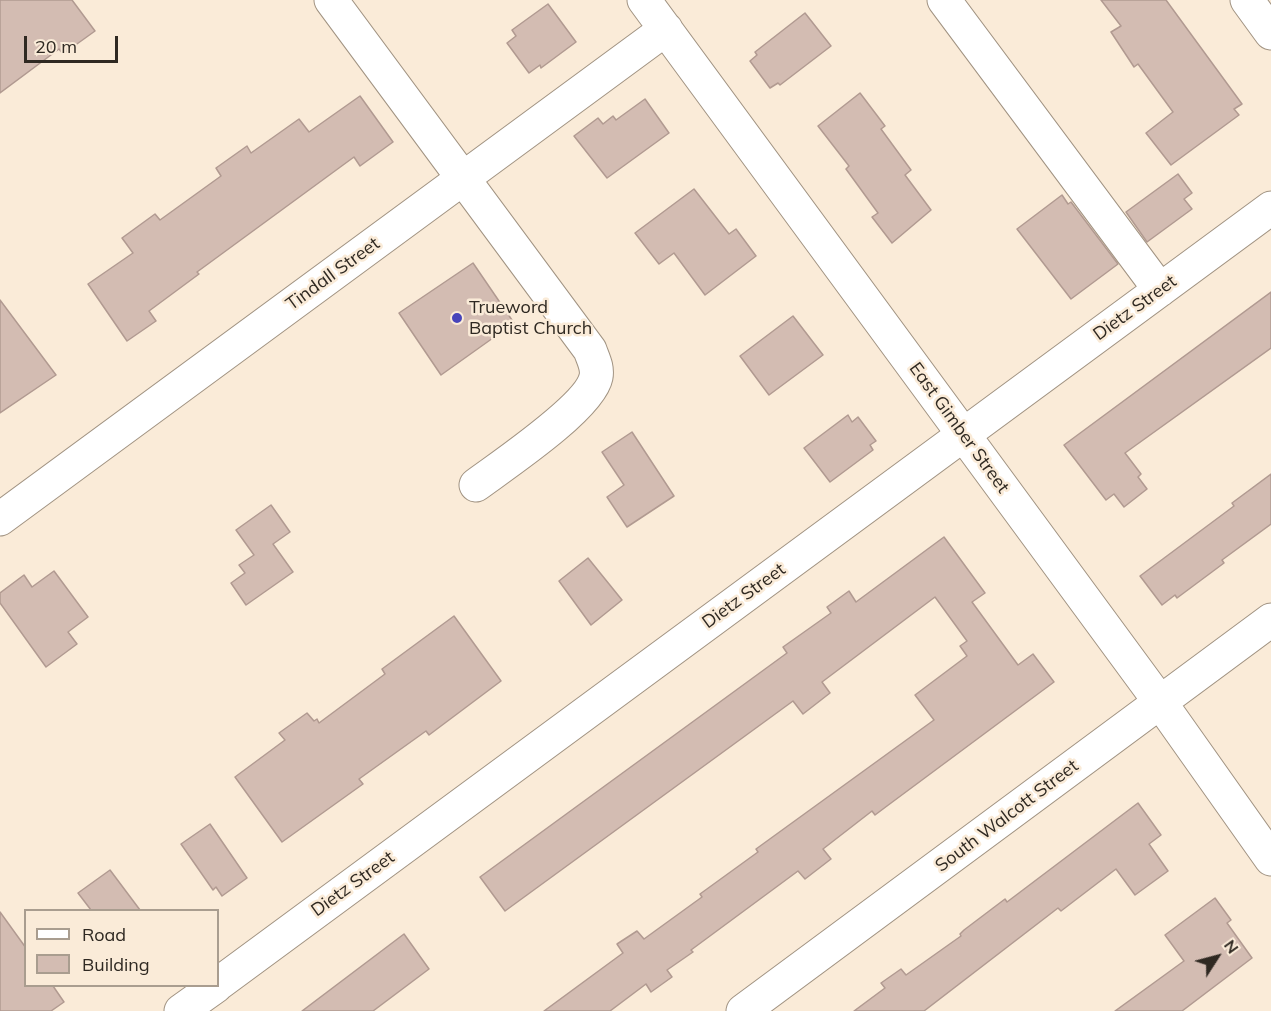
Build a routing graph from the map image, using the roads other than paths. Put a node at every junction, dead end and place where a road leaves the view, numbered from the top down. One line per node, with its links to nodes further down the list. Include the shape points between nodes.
1 (331, 0): 7 (street)
2 (644, 0): 5 (street, East Gimber Street)
3 (944, 0): 9 (street)
4 (1246, 0): 6 (street)
5 (666, 29): 7 (street, Tindall Street); 10 (street, East Gimber Street)
6 (1271, 33)
7 (464, 178): 11 (street, via 590,350 596,366 596,378 574,407); 12 (street, Tindall Street)
8 (1271, 208): 9 (street, Dietz Street)
9 (1160, 290): 10 (street, Dietz Street)
10 (964, 434): 14 (street, East Gimber Street); 16 (street, Dietz Street)
11 (476, 485)
12 (0, 519)
13 (1271, 620): 14 (street, South Walcott Street)
14 (1160, 702): 15 (street, East Gimber Street); 19 (street, South Walcott Street)
15 (1271, 858)
16 (219, 984)
17 (214, 987): 18 (street, Dietz Street)
18 (181, 1011)
19 (743, 1011)

